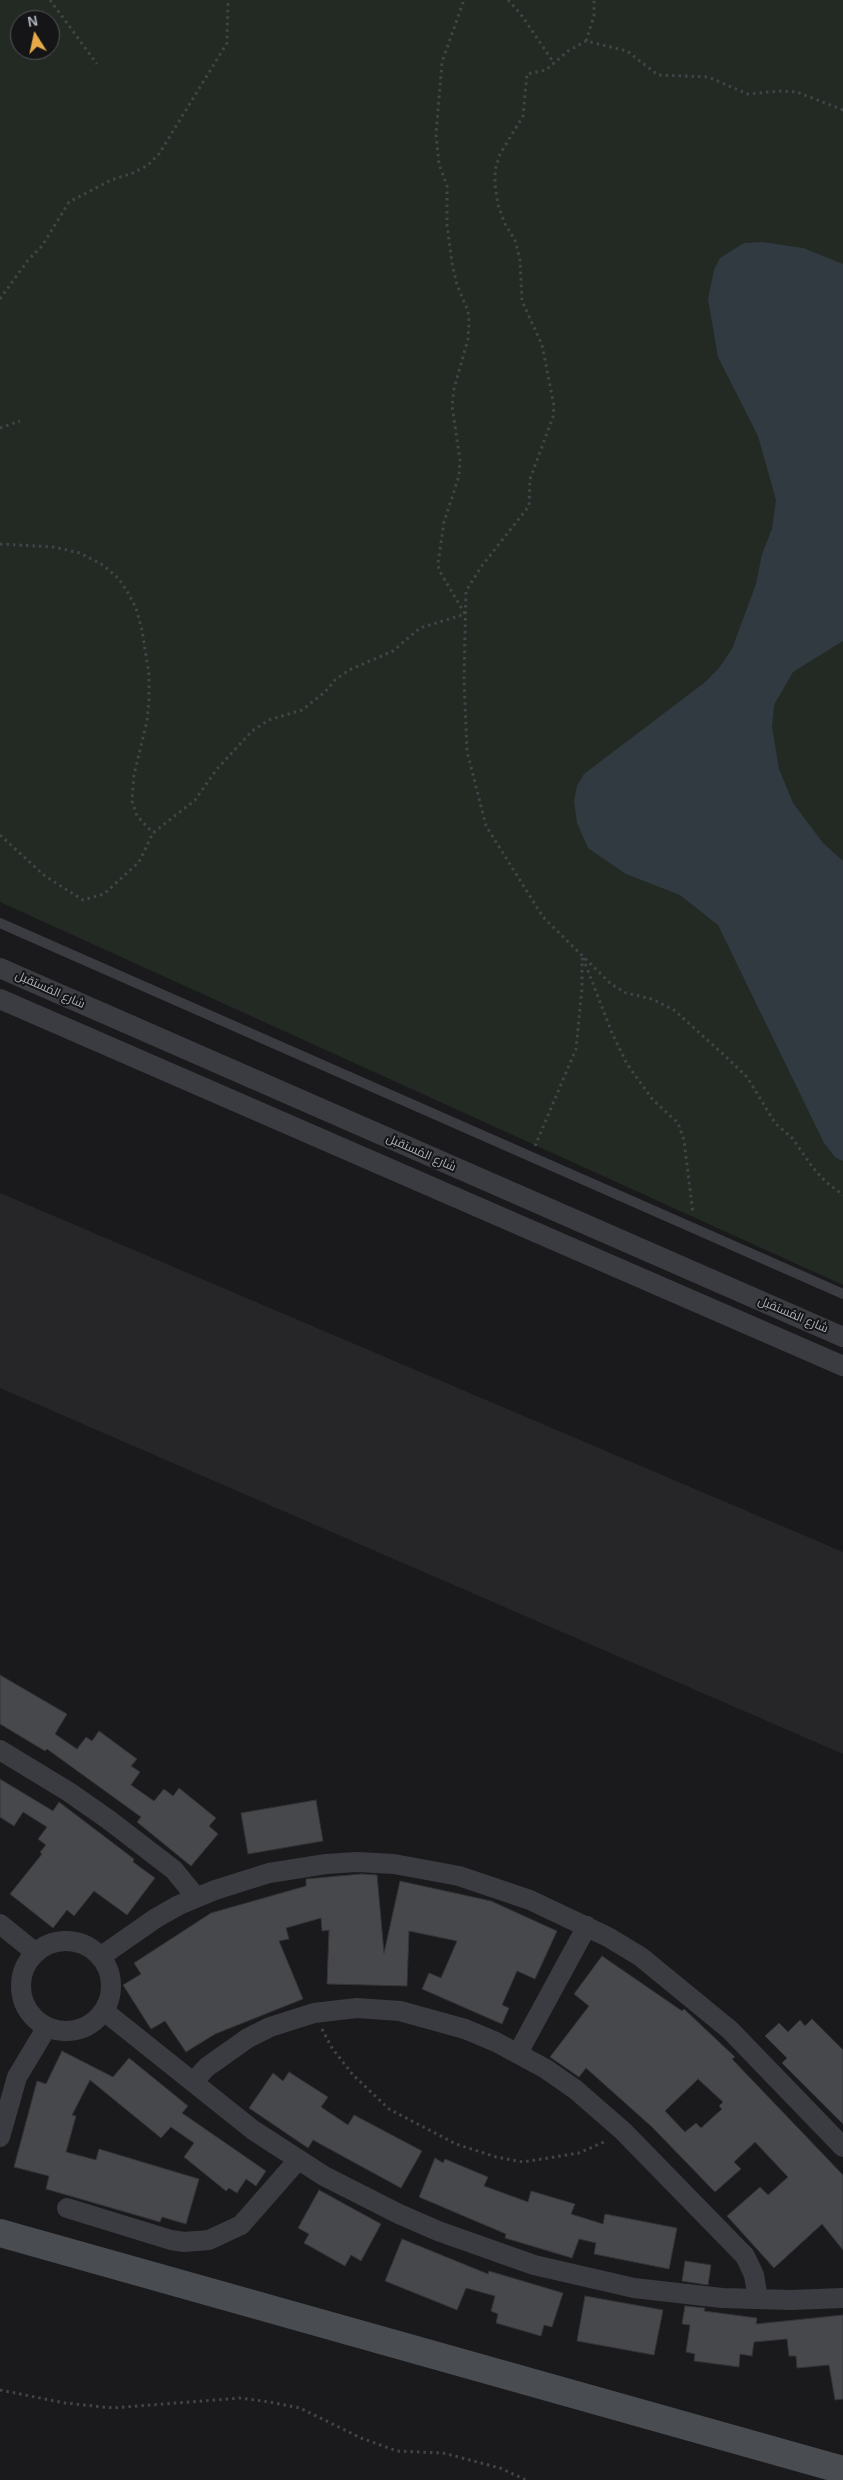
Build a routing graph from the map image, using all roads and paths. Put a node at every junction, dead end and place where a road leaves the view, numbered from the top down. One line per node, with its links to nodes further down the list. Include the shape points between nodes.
1 (50, 0): 8 (path)
2 (228, 0): 10 (path, via 227,43 159,154 148,165 68,202 46,239)
3 (464, 0): 14 (path, via 442,62 436,135 438,164 447,186 447,225 452,263 468,311 468,339 452,406 460,460 459,476 444,522 438,563)
4 (508, 0): 7 (path)
5 (594, 0): 6 (path, via 594,16)
6 (586, 41): 7 (path); 9 (path, via 627,51 658,75 708,77 748,94 797,92)
7 (554, 63): 14 (path, via 546,70 527,74 523,116 500,154 495,170 498,205 515,240 520,260 522,301 548,366 553,417 530,479 529,506 472,580 466,591)
8 (97, 64)
9 (843, 110)
10 (0, 299)
11 (20, 421): 12 (path)
12 (0, 428)
13 (0, 544): 15 (path, via 54,547 80,553 103,565 119,579 136,608 150,700 134,775 132,801 137,816)
14 (465, 614): 15 (path, via 420,628 393,650 349,670 302,710 269,720 252,731 217,769 195,800); 18 (path, via 466,751 486,826 543,917)
15 (153, 833): 16 (path, via 138,862 121,879 104,894 84,900 45,876)
16 (0, 835)
17 (0, 923): 21 (lane)
18 (582, 955): 21 (path, via 576,1049); 22 (path, via 611,984 626,993 652,999 674,1010 724,1054 747,1078 776,1123 793,1139 813,1168); 23 (path, via 612,1033 628,1064 653,1100 678,1123 684,1140)
19 (0, 968): 25 (street, شارع المُستقبل)
20 (0, 999): 26 (street)
21 (530, 1156): 23 (lane)
22 (843, 1195)
23 (694, 1229): 24 (lane)
24 (843, 1294)
25 (843, 1337)
26 (843, 1366)
27 (0, 1750): 28 (street, via 109,1820 174,1870)
28 (196, 1897): 30 (street, via 241,1881 297,1868 357,1862 394,1864 426,1868 493,1886); 32 (street, via 156,1918)
29 (0, 1924): 31 (street)
30 (587, 1926): 36 (street); 41 (street, via 641,1956 701,2004 784,2084)
31 (36, 1953): 32 (street, via 46,1946 69,1941 91,1949); 35 (street, via 23,1974 23,1999 28,2010)
32 (100, 1957): 33 (street, via 110,1977 110,1994)
33 (104, 2011): 35 (street, via 96,2020 72,2031); 37 (street)
34 (314, 2013): 36 (street, via 357,2008 400,2011 465,2029); 37 (street, via 248,2038); 39 (path, via 332,2048 353,2075 382,2102 418,2126 456,2144 523,2162 579,2153)
35 (46, 2027): 38 (street)
36 (518, 2053): 39 (street, via 576,2090)
37 (192, 2082): 42 (street, via 253,2130)
38 (5, 2091): 40 (street)
39 (624, 2131): 46 (street, via 745,2256 754,2275)
40 (0, 2137)
41 (843, 2147)
42 (298, 2160): 43 (street, via 241,2225 209,2240 172,2240); 46 (street, via 399,2214 486,2249 534,2264 634,2288)
43 (67, 2208)
44 (0, 2233): 48 (street)
45 (843, 2298): 46 (street)
46 (758, 2299)
47 (0, 2390): 49 (path, via 65,2403 113,2408 240,2398 270,2402 300,2408 361,2438 398,2451 443,2454 500,2468)
48 (843, 2470)
49 (526, 2480)

